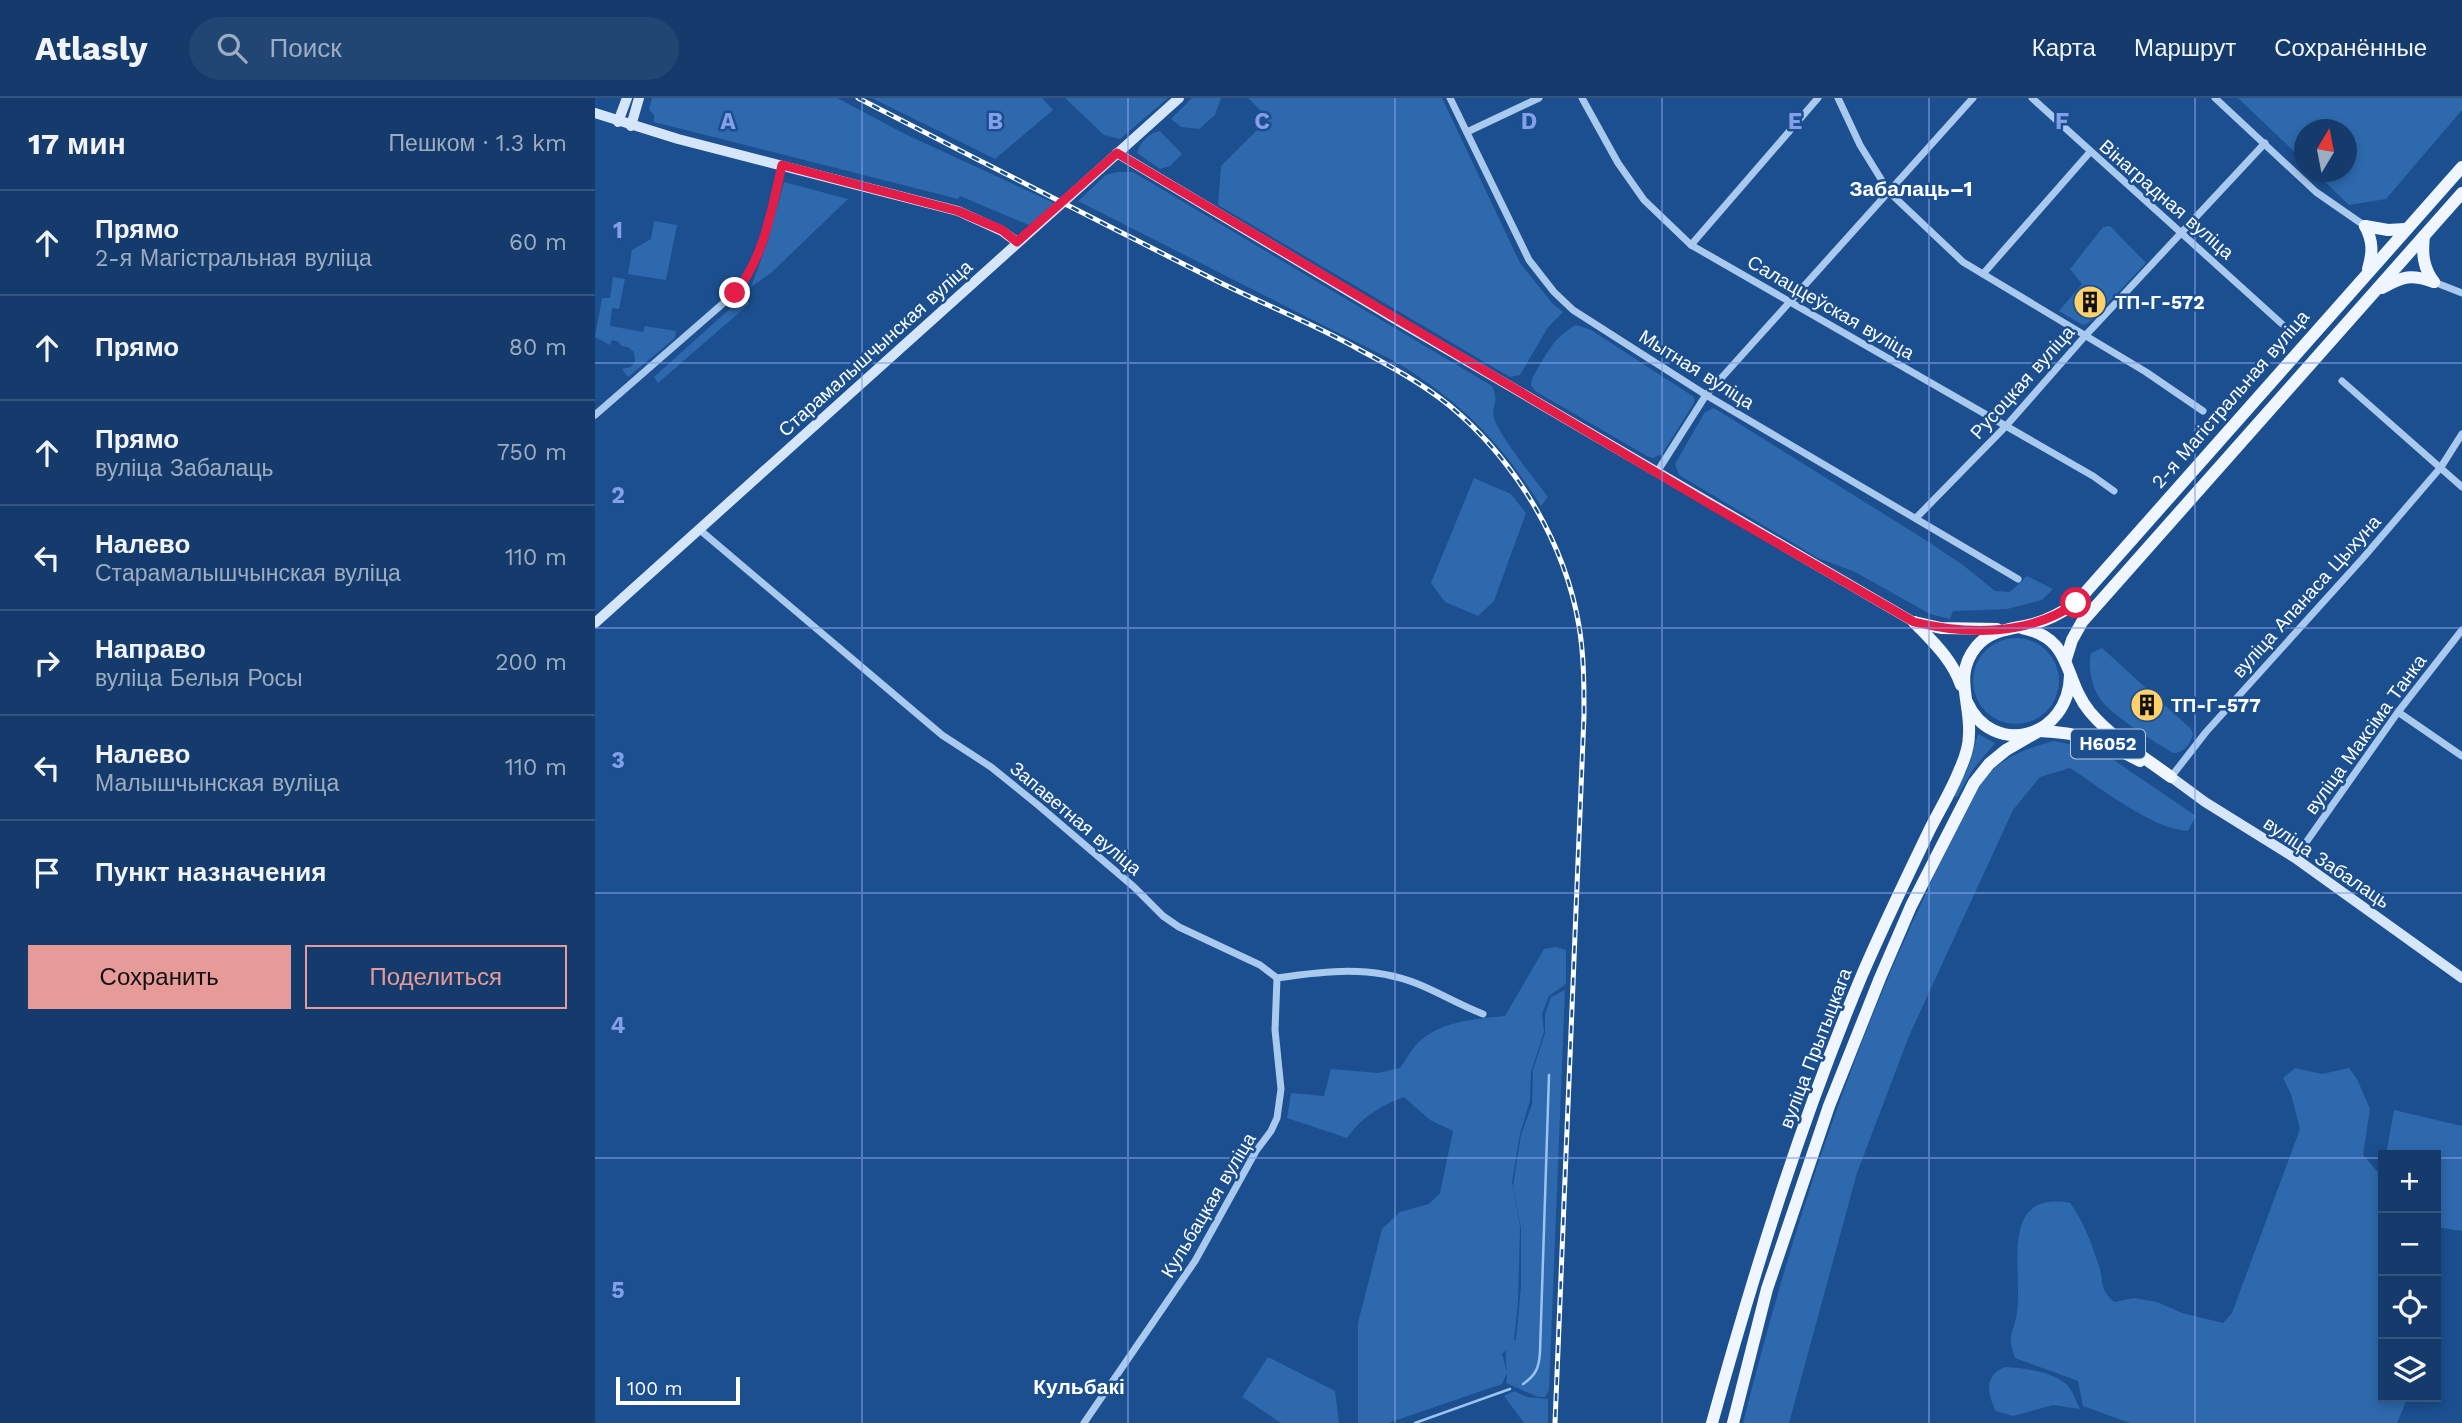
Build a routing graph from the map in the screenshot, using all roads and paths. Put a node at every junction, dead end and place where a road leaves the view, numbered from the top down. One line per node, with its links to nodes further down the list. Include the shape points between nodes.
1 (627, 98): 13 (street)
2 (639, 98): 14 (street)
3 (1179, 98): 18 (street, Старамалышчынская вуліца)
4 (1450, 98): 15 (street, Мытная вуліца)
5 (1539, 98): 15 (street)
6 (1582, 98): 28 (street, Салаццеўская вуліца, via 1644,200)
7 (1818, 98): 28 (street)
8 (1838, 98): 21 (street)
9 (1973, 98): 21 (street)
10 (2032, 98): 17 (street, Вінаградная вуліца)
11 (2215, 98): 16 (street)
12 (595, 113): 13 (street)
13 (618, 121): 14 (street)
14 (631, 126): 19 (street)
15 (1467, 132): 38 (street, Мытная вуліца, via 1529,260 1555,292 1573,310)
16 (2265, 143): 23 (street, via 2316,192); 25 (street, Русоцкая вуліца)
17 (2089, 152): 25 (street, Вінаградная вуліца); 30 (street)
18 (1117, 153): 27 (street, Старамалышчынская вуліца); 44 (street, Н6052)
19 (782, 165): 27 (street, via 958,211 1002,230); 40 (street, via 765,233 744,282)
20 (2462, 167): 24 (main road, 2-я Магістральная вуліца)
21 (1889, 192): 30 (street, via 1963,262); 34 (street)
22 (2462, 193): 26 (main road, 2-я Магістральная вуліца)
23 (2365, 226): 24 (main road); 29 (main road, via 2372,247)
24 (2405, 229): 29 (main road, 2-я Магістральная вуліца)
25 (2181, 233): 35 (street, Вінаградная вуліца); 36 (street, Русоцкая вуліца)
26 (2424, 235): 31 (main road, via 2424,261); 32 (main road, 2-я Магістральная вуліца)
27 (1017, 242): 48 (street, Старамалышчынская вуліца)
28 (1691, 245): 34 (street, Салаццеўская вуліца)
29 (2367, 272): 52 (main road, 2-я Магістральная вуліца, via 2076,603 2035,623)
30 (1983, 274): 36 (street)
31 (2434, 282): 32 (main road, via 2408,276); 33 (street)
32 (2373, 293): 54 (main road, 2-я Магістральная вуліца, via 2082,622)
33 (2462, 293)
34 (1791, 301): 38 (street); 41 (street, Салаццеўская вуліца)
35 (2282, 324)
36 (2085, 337): 39 (street); 41 (street, Русоцкая вуліца)
37 (2342, 381): 43 (street)
38 (1706, 396): 44 (street); 47 (street, Мытная вуліца)
39 (2203, 411)
40 (595, 415)
41 (2006, 426): 46 (street, Салаццеўская вуліца); 47 (street, Русоцкая вуліца)
42 (2462, 434): 43 (street, вуліца Апанаса Цыхуна)
43 (2441, 467): 45 (street); 59 (street, вуліца Апанаса Цыхуна)
44 (1657, 472): 50 (street, Н6052)
45 (2462, 487)
46 (2114, 491)
47 (1916, 518): 49 (street, Мытная вуліца)
48 (700, 530): 51 (street, Старамалышчынская вуліца); 61 (street, Запаветная вуліца, via 942,735 1038,805 1163,916)
49 (2018, 579)
50 (1914, 622): 52 (main road, Н6052, via 1980,631); 55 (main road, Н6052, via 1947,657)
51 (595, 623)
52 (2010, 628): 54 (main road, Н6052, via 2049,638); 55 (main road, via 1984,639 1967,660)
53 (2462, 629): 56 (street, вуліца Максіма Танка)
54 (2066, 659): 57 (main road, Н6052, via 2070,676 2066,700 2053,721); 59 (main road, Н6052, via 2089,711)
55 (1965, 696): 57 (main road, Н6052, via 1981,722 1994,730 2008,735); 65 (main road, вуліца Прытыцкага, via 1970,732 1960,771 1857,989 1750,1286)
56 (2398, 712): 58 (street); 60 (street, вуліца Максіма Танка)
57 (2039, 731): 59 (main road, Н6052, via 2100,740); 66 (main road, вуліца Прытыцкага, via 2006,750 1974,783 1906,918 1829,1106 1767,1289)
58 (2462, 757)
59 (2171, 777): 60 (street, вуліца Забалаць / Н6052)
60 (2295, 859): 62 (street, вуліца Забалаць / Н6052)
61 (1277, 978): 63 (street, via 1333,971 1381,973 1416,983); 64 (street, Кульбацкая вуліца, via 1275,1030 1281,1089 1277,1118 1195,1261)
62 (2462, 978)
63 (1482, 1014)
64 (1084, 1423)
65 (1712, 1423)
66 (1733, 1423)

